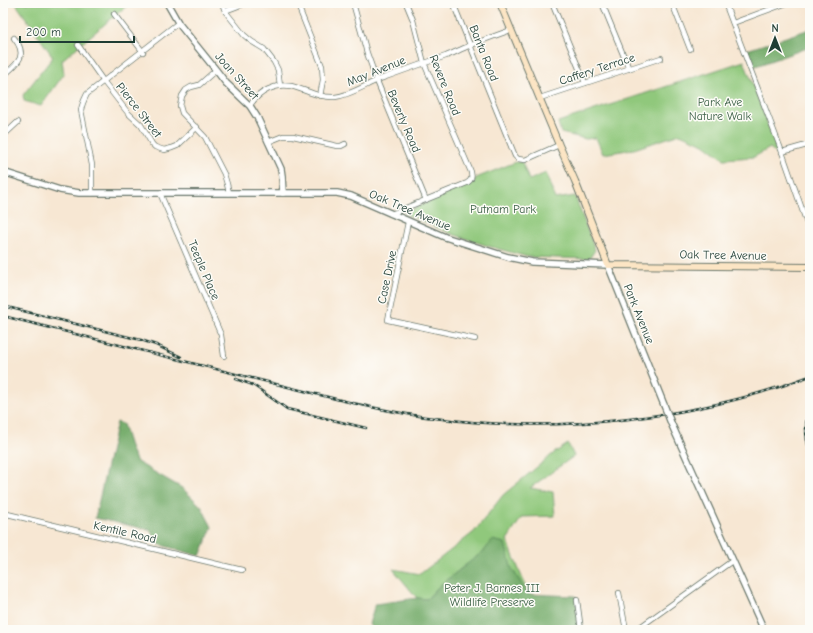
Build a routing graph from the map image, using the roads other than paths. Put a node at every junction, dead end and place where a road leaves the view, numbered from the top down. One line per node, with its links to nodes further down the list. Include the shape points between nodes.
1 (167, 3): 17 (street, Joan Street)
2 (222, 3): 15 (street)
3 (246, 3): 15 (street)
4 (304, 3): 14 (street)
5 (353, 3): 30 (street, Beverly Road)
6 (406, 3): 26 (street, Revere Road)
7 (453, 3): 22 (street, Banta Road)
8 (500, 3): 19 (main road, Park Avenue)
9 (552, 3): 32 (street)
10 (602, 3): 27 (street)
11 (672, 3): 23 (street)
12 (725, 3): 18 (street)
13 (787, 3): 18 (street)
14 (297, 4): 34 (street, via 322,66)
15 (225, 11): 33 (street, via 248,39 271,57 277,66)
16 (114, 14): 24 (street)
17 (178, 23): 24 (street); 28 (street, Joan Street)
18 (733, 23): 44 (street)
19 (511, 30): 22 (street, May Avenue); 35 (main road, Park Avenue)
20 (14, 38): 29 (street, via 20,45 21,57 17,64)
21 (78, 45): 31 (street, Pierce Street)
22 (469, 46): 26 (street, May Avenue); 43 (street, Banta Road, via 515,156 525,160)
23 (690, 49)
24 (143, 52): 31 (street)
25 (661, 58): 27 (street, Caffery Terrace)
26 (424, 63): 30 (street, May Avenue); 50 (street, Revere Road, via 472,178 467,183)
27 (629, 69): 32 (street, Caffery Terrace)
28 (216, 70): 36 (street, Joan Street); 38 (street, via 199,85 186,90 182,96 182,113)
29 (4, 74)
30 (376, 81): 34 (street, May Avenue, via 342,96); 50 (street, Beverly Road)
31 (104, 82): 38 (street, Pierce Street, via 128,113 141,125 155,147 164,150 177,146); 46 (street, via 87,94 81,110 92,165)
32 (584, 83): 35 (street, Caffery Terrace)
33 (280, 86): 34 (street, May Avenue, via 291,86); 36 (street, May Avenue, via 264,91)
34 (320, 96)
35 (540, 98): 43 (main road, Park Avenue)
36 (250, 105): 40 (street, Joan Street)
37 (18, 122): 39 (street)
38 (197, 127): 48 (street, via 220,165)
39 (3, 136)
40 (268, 142): 41 (street, via 298,136 337,146); 49 (street, Joan Street, via 281,169)
41 (346, 144)
42 (810, 144): 44 (street)
43 (559, 145): 54 (main road, Park Avenue)
44 (782, 152): 53 (street)
45 (3, 172): 46 (street, Oak Tree Avenue, via 60,190)
46 (92, 193): 47 (street, Oak Tree Avenue)
47 (160, 193): 48 (street, Oak Tree Avenue); 57 (street, Teeple Place, via 221,335)
48 (229, 193): 49 (street, Oak Tree Avenue)
49 (283, 193): 51 (street, Oak Tree Avenue, via 343,194)
50 (426, 200): 51 (street)
51 (391, 214): 52 (street, Oak Tree Avenue)
52 (408, 222): 54 (street, Oak Tree Avenue, via 455,241 521,260); 56 (street, Case Drive, via 388,320)
53 (810, 232)
54 (608, 265): 55 (main road, Oak Tree Avenue); 59 (street, Park Avenue, bridge, via 671,423)
55 (810, 267)
56 (475, 339)
57 (224, 356)
58 (3, 513): 60 (street, Kentile Road)
59 (732, 560): 65 (street); 66 (street, Park Avenue)
60 (242, 570)
61 (619, 593): 64 (street)
62 (577, 600): 63 (street)
63 (581, 630)
64 (626, 630)
65 (636, 630)
66 (764, 630)

